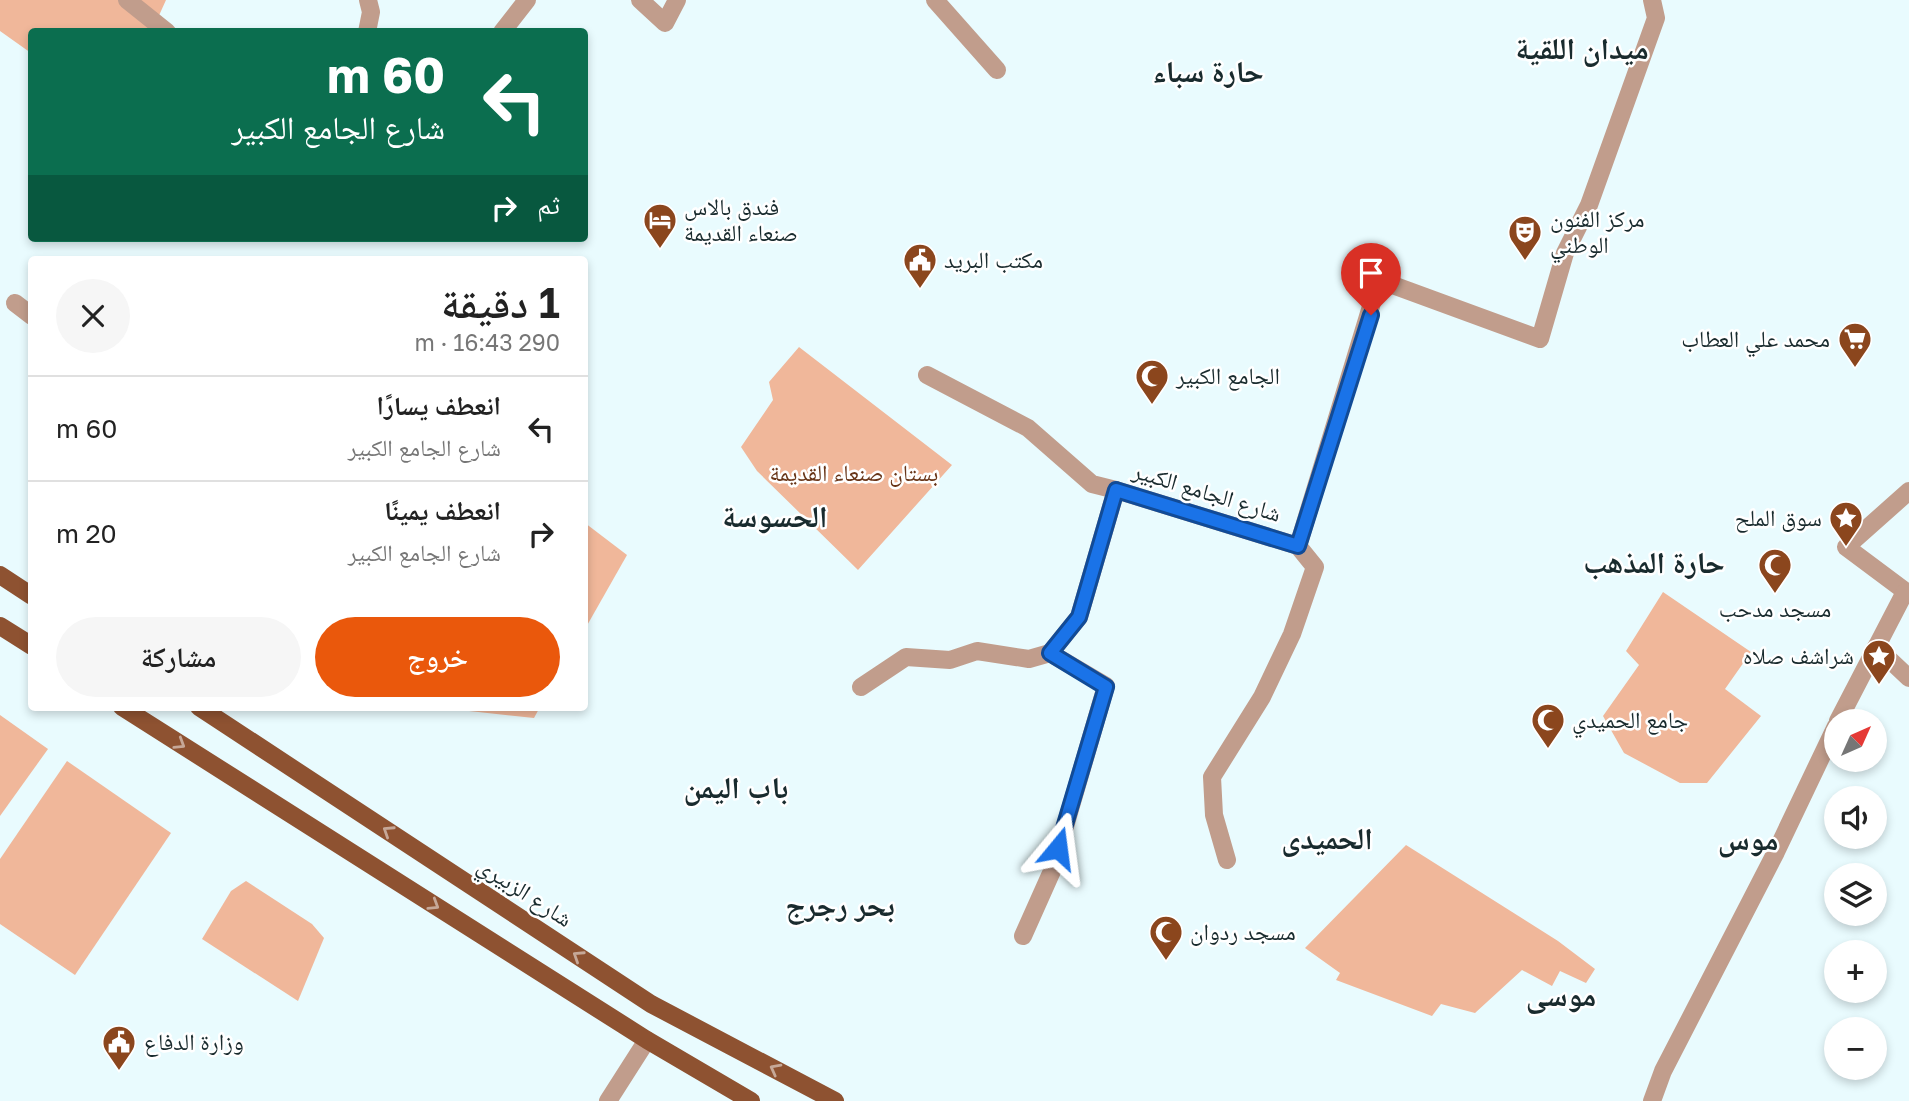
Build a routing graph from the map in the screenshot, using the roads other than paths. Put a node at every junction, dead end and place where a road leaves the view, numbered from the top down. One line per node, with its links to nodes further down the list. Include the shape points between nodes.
1 (127, 0): 8 (street)
2 (368, 0): 9 (street)
3 (527, 0): 10 (street)
4 (640, 0): 5 (street, via 664,23)
5 (677, 0)
6 (935, 0): 11 (street)
7 (1652, 0): 17 (street, شارع الجامع الكبير, via 1656,18 1589,205 1565,253 1540,339 1379,280)
8 (162, 28)
9 (368, 28)
10 (505, 28)
11 (997, 70)
12 (15, 303): 13 (street)
13 (28, 313)
14 (927, 375): 15 (street, via 1028,428 1092,484)
15 (1116, 490): 17 (street, شارع الجامع الكبير); 24 (street, شارع الجامع الكبير, via 1079,617)
16 (1909, 491): 20 (street, via 1846,547)
17 (1298, 546): 31 (street, via 1315,568 1292,634 1262,697 1212,777 1214,815)
18 (0, 575): 19 (main road)
19 (28, 593)
20 (1907, 593): 23 (street)
21 (0, 626): 22 (main road)
22 (28, 644)
23 (1876, 647): 25 (street); 27 (street)
24 (1050, 653): 26 (street, via 1029,659 977,651 950,660 906,657); 32 (street, via 1106,687 1052,871)
25 (1909, 678)
26 (861, 687)
27 (1844, 709)
28 (128, 711): 33 (main road, one-way to 33)
29 (205, 711): 36 (main road, شارع الزبيري, one-way to 29, via 651,1004)
30 (1824, 750): 37 (street)
31 (1227, 860)
32 (1023, 936)
33 (647, 1040): 34 (street); 35 (main road)
34 (608, 1101)
35 (751, 1101)
36 (835, 1101)
37 (1652, 1101)

